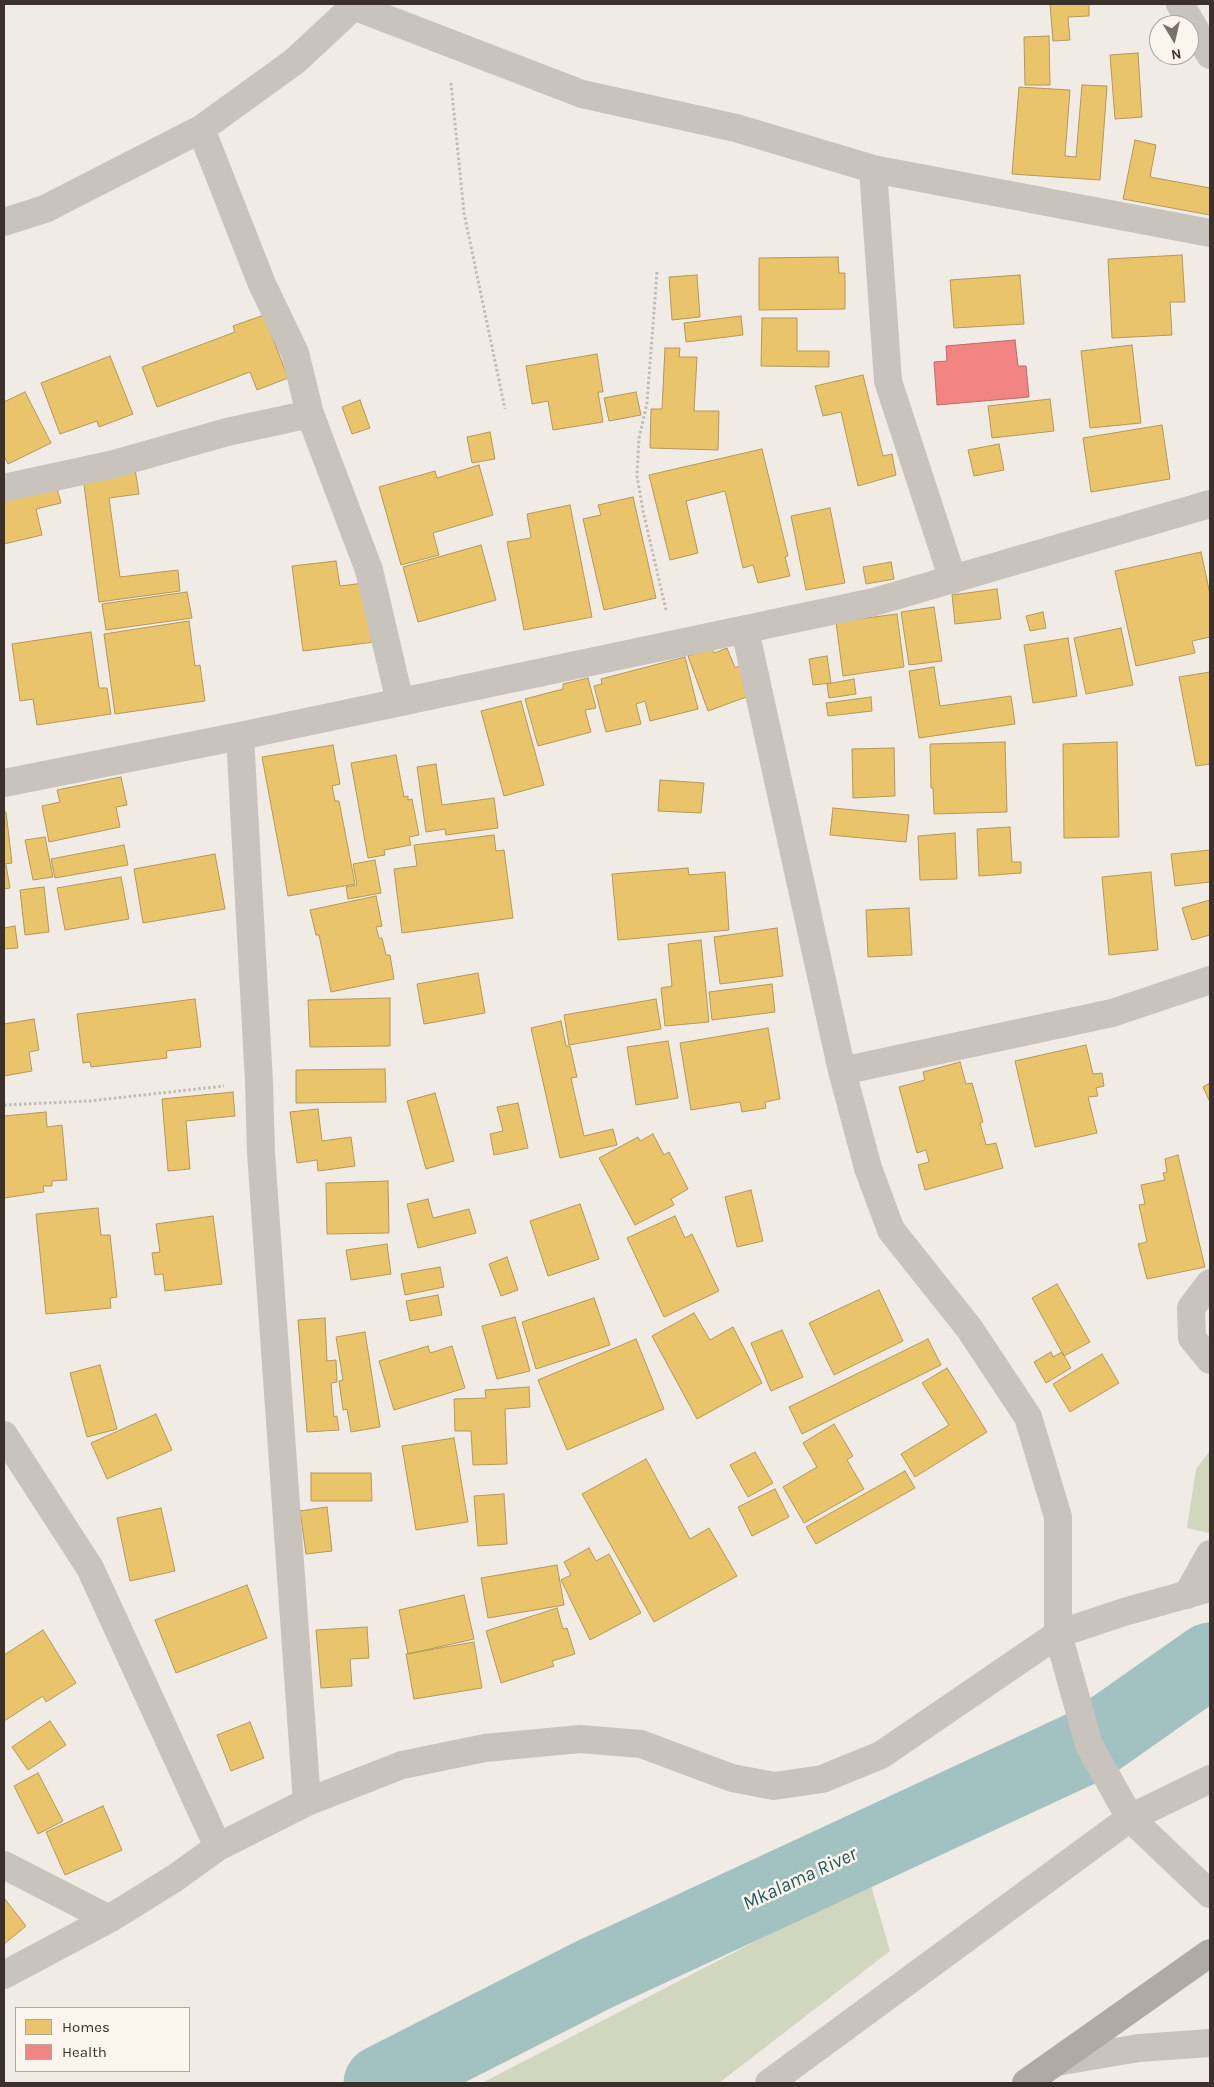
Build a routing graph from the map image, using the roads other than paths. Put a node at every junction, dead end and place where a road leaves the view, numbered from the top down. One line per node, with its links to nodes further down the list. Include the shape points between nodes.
1 (1180, 4): 3 (street)
2 (351, 5): 4 (street, via 296,61); 5 (street, via 582,94 736,128)
3 (1210, 55)
4 (201, 129): 6 (street, via 45,209); 8 (street, via 262,284 295,354)
5 (873, 169): 7 (street); 11 (street, via 888,381)
6 (4, 222)
7 (1210, 232)
8 (310, 414): 9 (street, via 228,432 114,464); 13 (street, via 369,570)
9 (4, 488)
10 (1210, 504): 11 (street)
11 (953, 580): 12 (street, via 874,602)
12 (745, 630): 13 (street); 17 (street)
13 (400, 702): 14 (street)
14 (240, 736): 15 (street); 25 (street, via 261,1153)
15 (4, 783)
16 (1210, 980): 17 (street, via 1112,1013)
17 (842, 1071): 23 (street, via 868,1168 891,1230 970,1328 1028,1417 1058,1516)
18 (1210, 1282): 19 (street, via 1191,1308 1192,1338)
19 (1210, 1360)
20 (4, 1435): 27 (street, via 90,1568)
21 (1210, 1554): 22 (street)
22 (1199, 1591): 23 (street)
23 (1058, 1634): 25 (street, via 881,1754 822,1779 774,1786 732,1778 641,1744 580,1739 485,1748 402,1765); 26 (street, via 1089,1745)
24 (1210, 1779): 26 (street)
25 (307, 1802): 27 (street)
26 (1130, 1818): 29 (street); 35 (street)
27 (218, 1847): 30 (street, via 175,1878)
28 (4, 1864): 30 (street)
29 (1210, 1894)
30 (109, 1918): 32 (street)
31 (1210, 1953): 34 (highway)
32 (4, 1975)
33 (1210, 2043): 34 (street, via 1139,2048)
34 (1056, 2062): 36 (highway)
35 (769, 2083)
36 (1026, 2083)

